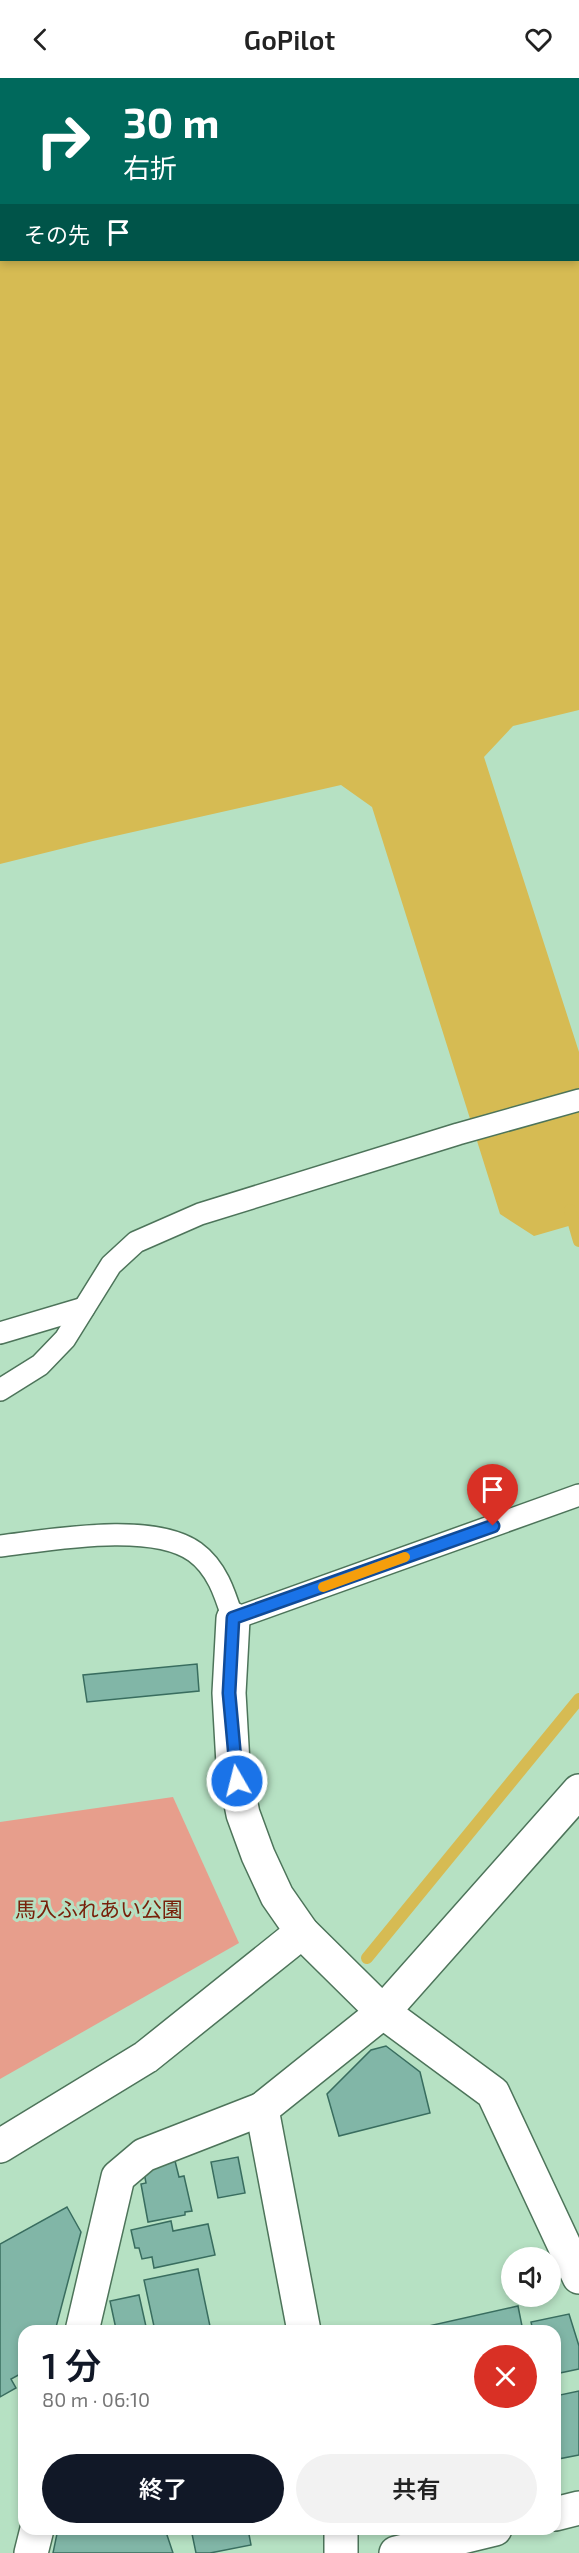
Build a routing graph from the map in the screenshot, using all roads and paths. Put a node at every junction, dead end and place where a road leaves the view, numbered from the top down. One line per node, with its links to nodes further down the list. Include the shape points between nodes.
1 (579, 1100): 2 (lane, via 200,1214 136,1242 111,1265)
2 (84, 1308): 3 (lane); 4 (lane, via 65,1339 40,1365)
3 (0, 1333)
4 (0, 1390)
5 (579, 1495): 7 (lane)
6 (0, 1546): 7 (lane, via 108,1535 158,1537 182,1544 196,1553 221,1581)
7 (233, 1618): 9 (street, via 229,1693 234,1764 243,1814 277,1896)
8 (579, 1791): 10 (street)
9 (302, 1932): 10 (street); 12 (street, via 146,2057)
10 (383, 2012): 11 (street); 13 (street, via 493,2094)
11 (262, 2109): 14 (street, via 144,2155 118,2177); 15 (street)
12 (0, 2146)
13 (579, 2277)
14 (83, 2325)
15 (303, 2325)
16 (579, 2508): 17 (street)
17 (561, 2512)
18 (36, 2535): 21 (street)
19 (341, 2535): 22 (street)
20 (470, 2535): 23 (street)
21 (31, 2553)
22 (341, 2553)
23 (396, 2553)

